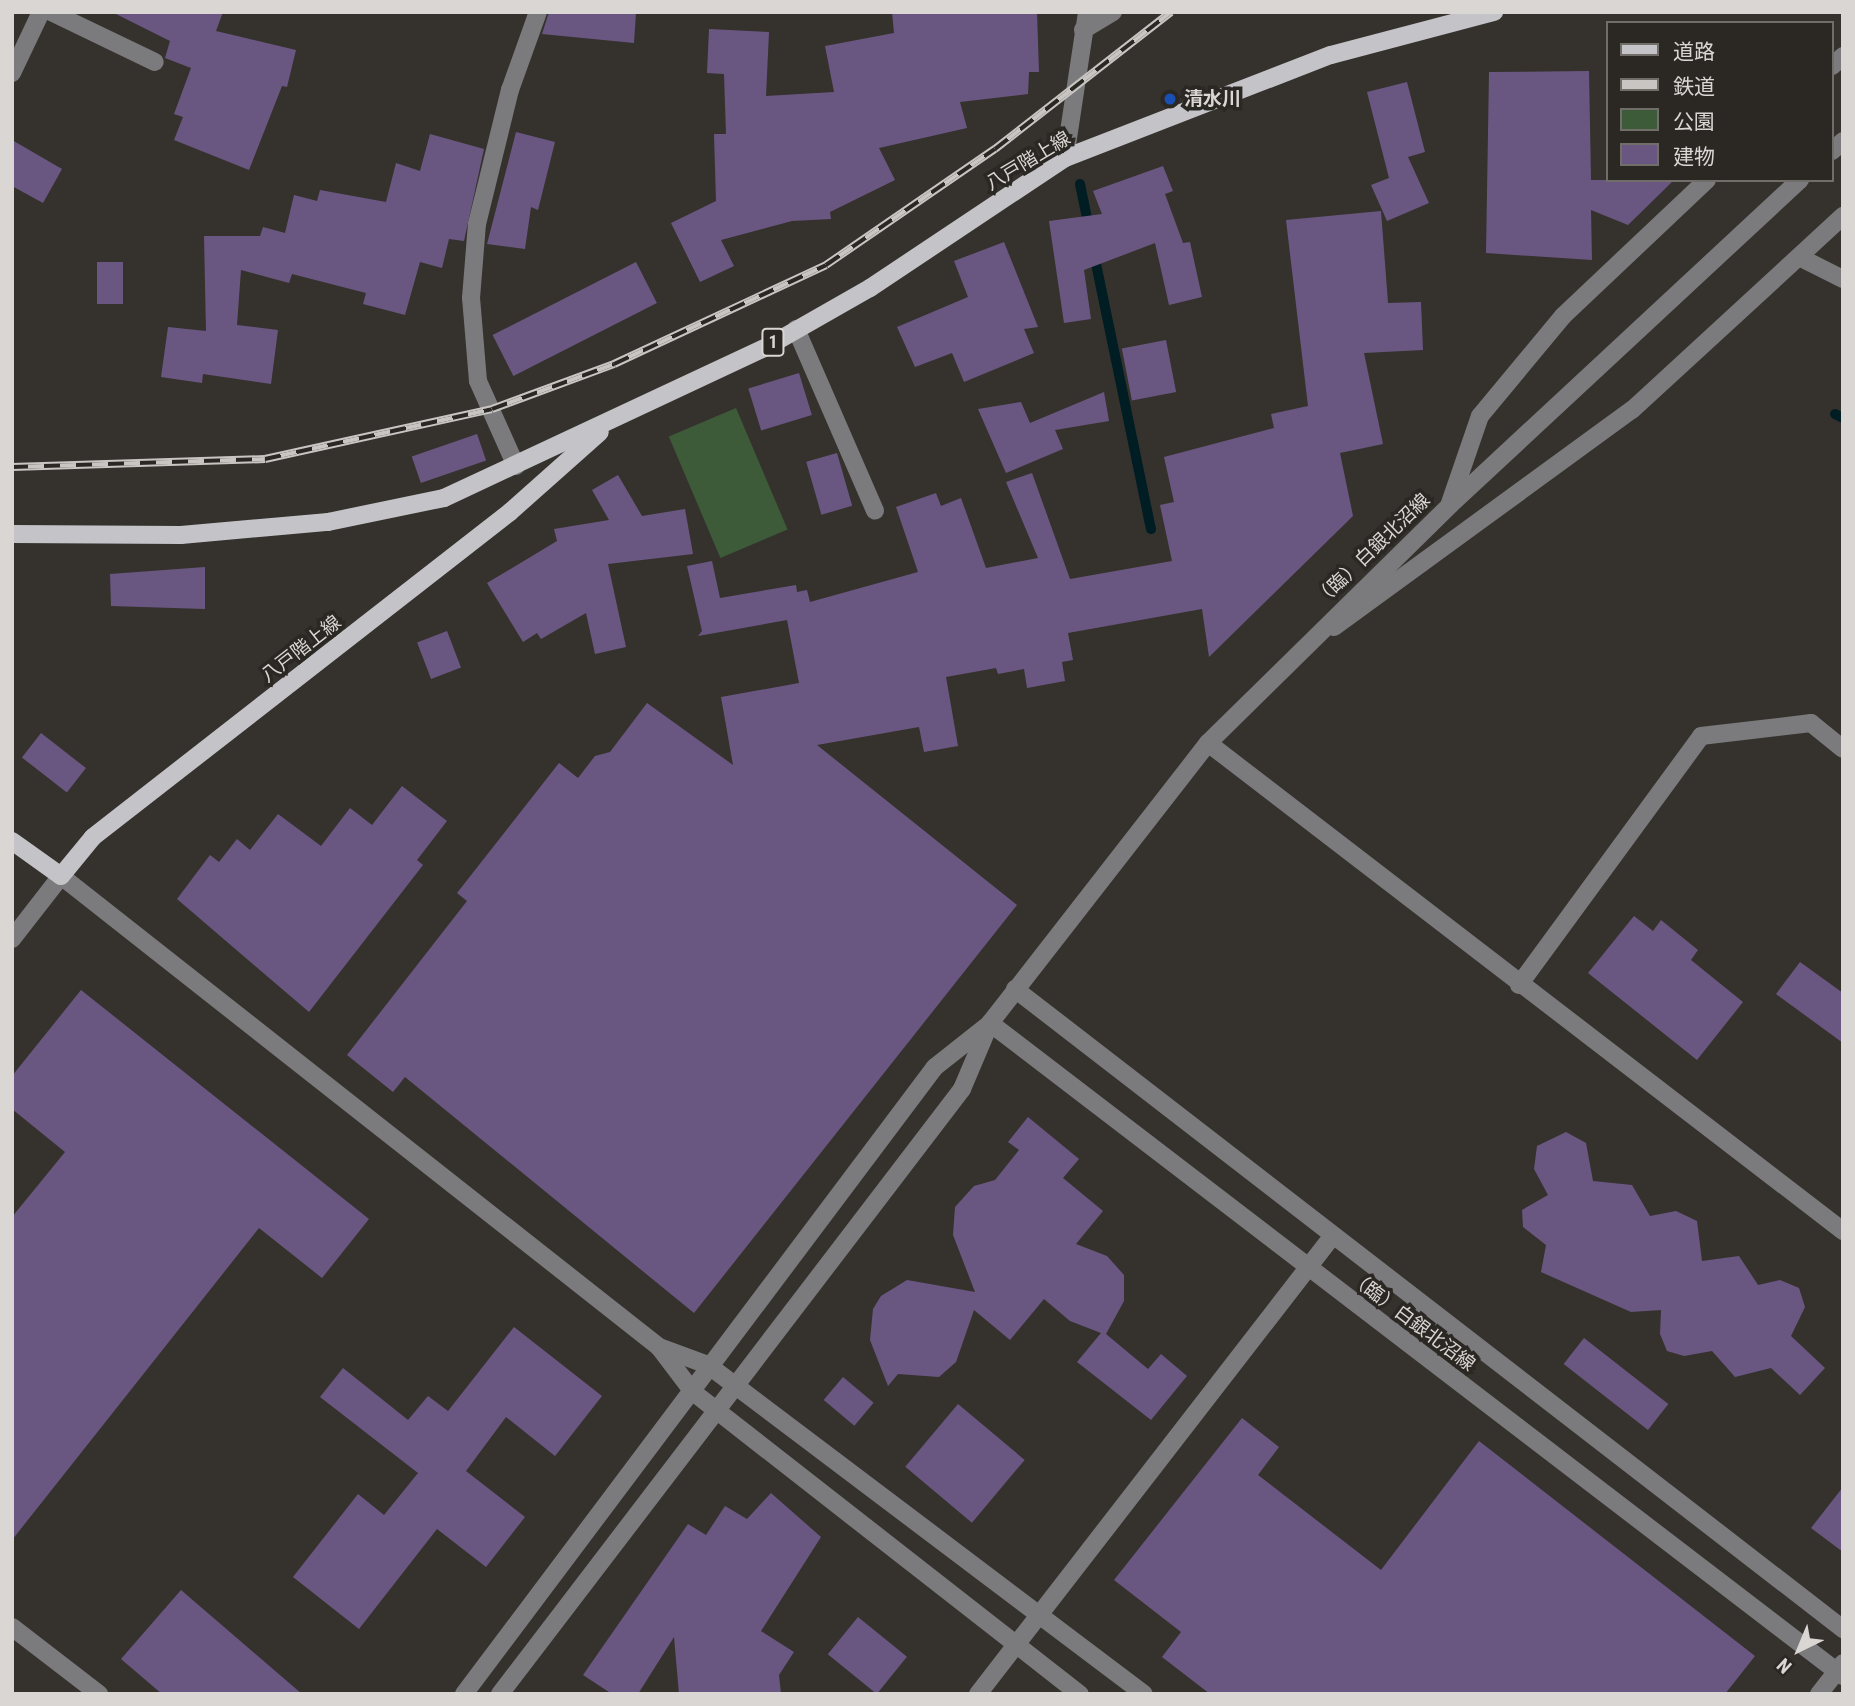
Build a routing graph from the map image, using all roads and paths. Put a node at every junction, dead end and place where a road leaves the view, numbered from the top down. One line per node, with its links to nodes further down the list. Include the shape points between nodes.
1 (41, 12): 8 (street)
2 (51, 12): 7 (street)
3 (538, 12): 17 (street, via 510,90 477,224 471,298 478,381)
4 (1113, 12): 6 (street)
5 (1493, 12): 9 (main road, 八戸階上線 / 1, via 1331,55)
6 (1084, 27): 9 (street)
7 (155, 62)
8 (12, 73)
9 (1065, 158): 15 (main road, 八戸階上線 / 1, via 870,288)
10 (1705, 182): 18 (street, via 1563,316 1480,416)
11 (1798, 182): 18 (street, （臨）白銀北沼線)
12 (1843, 216): 13 (street)
13 (1799, 257): 14 (street); 21 (street, via 1632,410 1405,581)
14 (1843, 279)
15 (796, 329): 16 (main road, 八戸階上線 / 1); 19 (street)
16 (615, 418): 17 (main road, 八戸階上線 / 1); 25 (main road, 八戸階上線 / 1, via 510,512 93,837)
17 (516, 466): 20 (main road, 八戸階上線 / 1, via 444,498 328,522 181,535)
18 (1450, 505): 21 (street, （臨）白銀北沼線)
19 (875, 511)
20 (12, 534)
21 (1296, 652): 22 (street, （臨）白銀北沼線)
22 (1208, 743): 27 (street); 28 (street, （臨）白銀北沼線)
23 (1843, 749): 27 (street, via 1811,723 1701,736)
24 (12, 841): 25 (main road)
25 (61, 876): 26 (street); 33 (street)
26 (12, 939)
27 (1519, 985): 30 (street)
28 (1014, 989): 29 (street, （臨）白銀北沼線); 31 (street, （臨）白銀北沼線)
29 (990, 1023): 32 (street, （臨）白銀北沼線); 34 (street, via 935,1067); 35 (street, via 962,1089)
30 (1843, 1231)
31 (1332, 1238): 32 (street); 40 (street, （臨）白銀北沼線)
32 (1306, 1267): 38 (street); 42 (street, （臨）白銀北沼線)
33 (659, 1347): 34 (street); 36 (street)
34 (708, 1365): 35 (street); 36 (street)
35 (735, 1387): 37 (street); 38 (street)
36 (693, 1392): 37 (street); 44 (street)
37 (717, 1411): 41 (street); 45 (street)
38 (1039, 1614): 41 (street); 48 (street)
39 (12, 1627): 43 (street)
40 (1843, 1629)
41 (1014, 1645): 46 (street); 47 (street)
42 (1841, 1670): 49 (street)
43 (99, 1694)
44 (464, 1694)
45 (500, 1694)
46 (978, 1694)
47 (1080, 1694)
48 (1144, 1694)
49 (1818, 1694)

